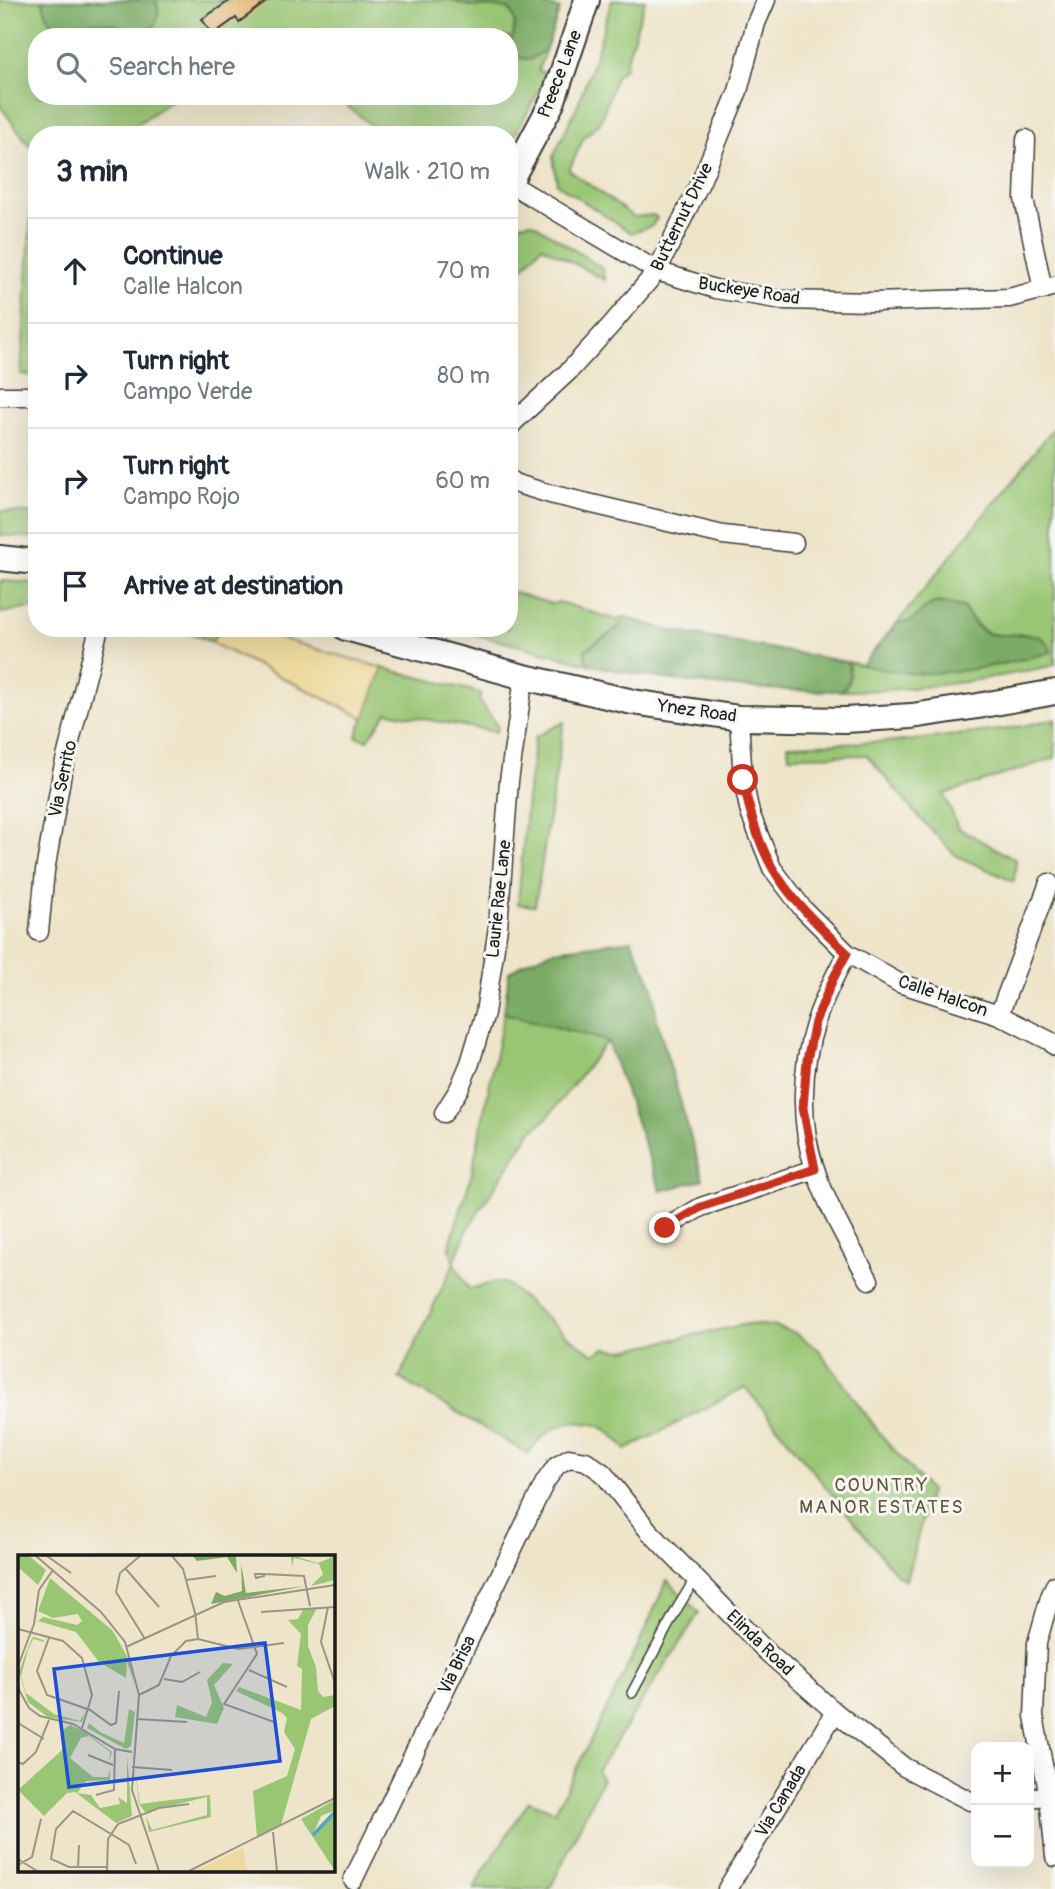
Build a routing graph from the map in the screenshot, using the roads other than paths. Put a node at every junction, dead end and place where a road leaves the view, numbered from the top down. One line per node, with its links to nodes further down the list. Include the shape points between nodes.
1 (587, 0): 4 (main road, Preece Lane, via 552,103)
2 (766, 0): 6 (street, Butternut Drive, via 738,91)
3 (1026, 139): 7 (street, via 1024,199)
4 (518, 166)
5 (518, 188): 6 (street, Buckeye Road)
6 (657, 271): 7 (street, Buckeye Road, via 715,289 783,300 979,300); 10 (street, Butternut Drive, via 569,371)
7 (1049, 288)
8 (0, 396): 9 (street)
9 (28, 396)
10 (518, 418)
11 (518, 484): 12 (street, via 723,536)
12 (794, 542)
13 (0, 558): 14 (main road)
14 (28, 561)
15 (97, 637): 21 (street, Via Serrito, via 62,773)
16 (379, 637): 17 (main road, Ynez Road)
17 (524, 677): 19 (main road, Ynez Road, via 633,702); 25 (street, Laurie Rae Lane, via 485,1013 470,1063)
18 (1055, 692): 19 (main road, Ynez Road, via 912,716)
19 (739, 718): 22 (street, Calle Halcon, via 750,813 772,868 803,909)
20 (1049, 883): 23 (street)
21 (39, 932)
22 (847, 953): 23 (street, Calle Halcon, via 899,983); 26 (street, via 815,1022 807,1060 803,1108)
23 (999, 1015): 24 (street, Calle Halcon)
24 (1055, 1046)
25 (444, 1114)
26 (815, 1169): 27 (street, via 701,1207); 28 (street)
27 (665, 1228)
28 (869, 1280)
29 (569, 1458): 30 (street, Elinda Road, via 586,1461 603,1473); 38 (street, Via Brisa, via 557,1465 545,1482)
30 (695, 1580): 32 (lane); 33 (street, Elinda Road)
31 (1055, 1585): 34 (street, via 1037,1643 1034,1716)
32 (632, 1693)
33 (835, 1712): 36 (street, Elinda Road, via 904,1767); 39 (street, Via Canada)
34 (1052, 1796): 35 (street); 37 (street)
35 (1034, 1798)
36 (971, 1801)
37 (1055, 1857)
38 (353, 1880)
39 (727, 1889)

